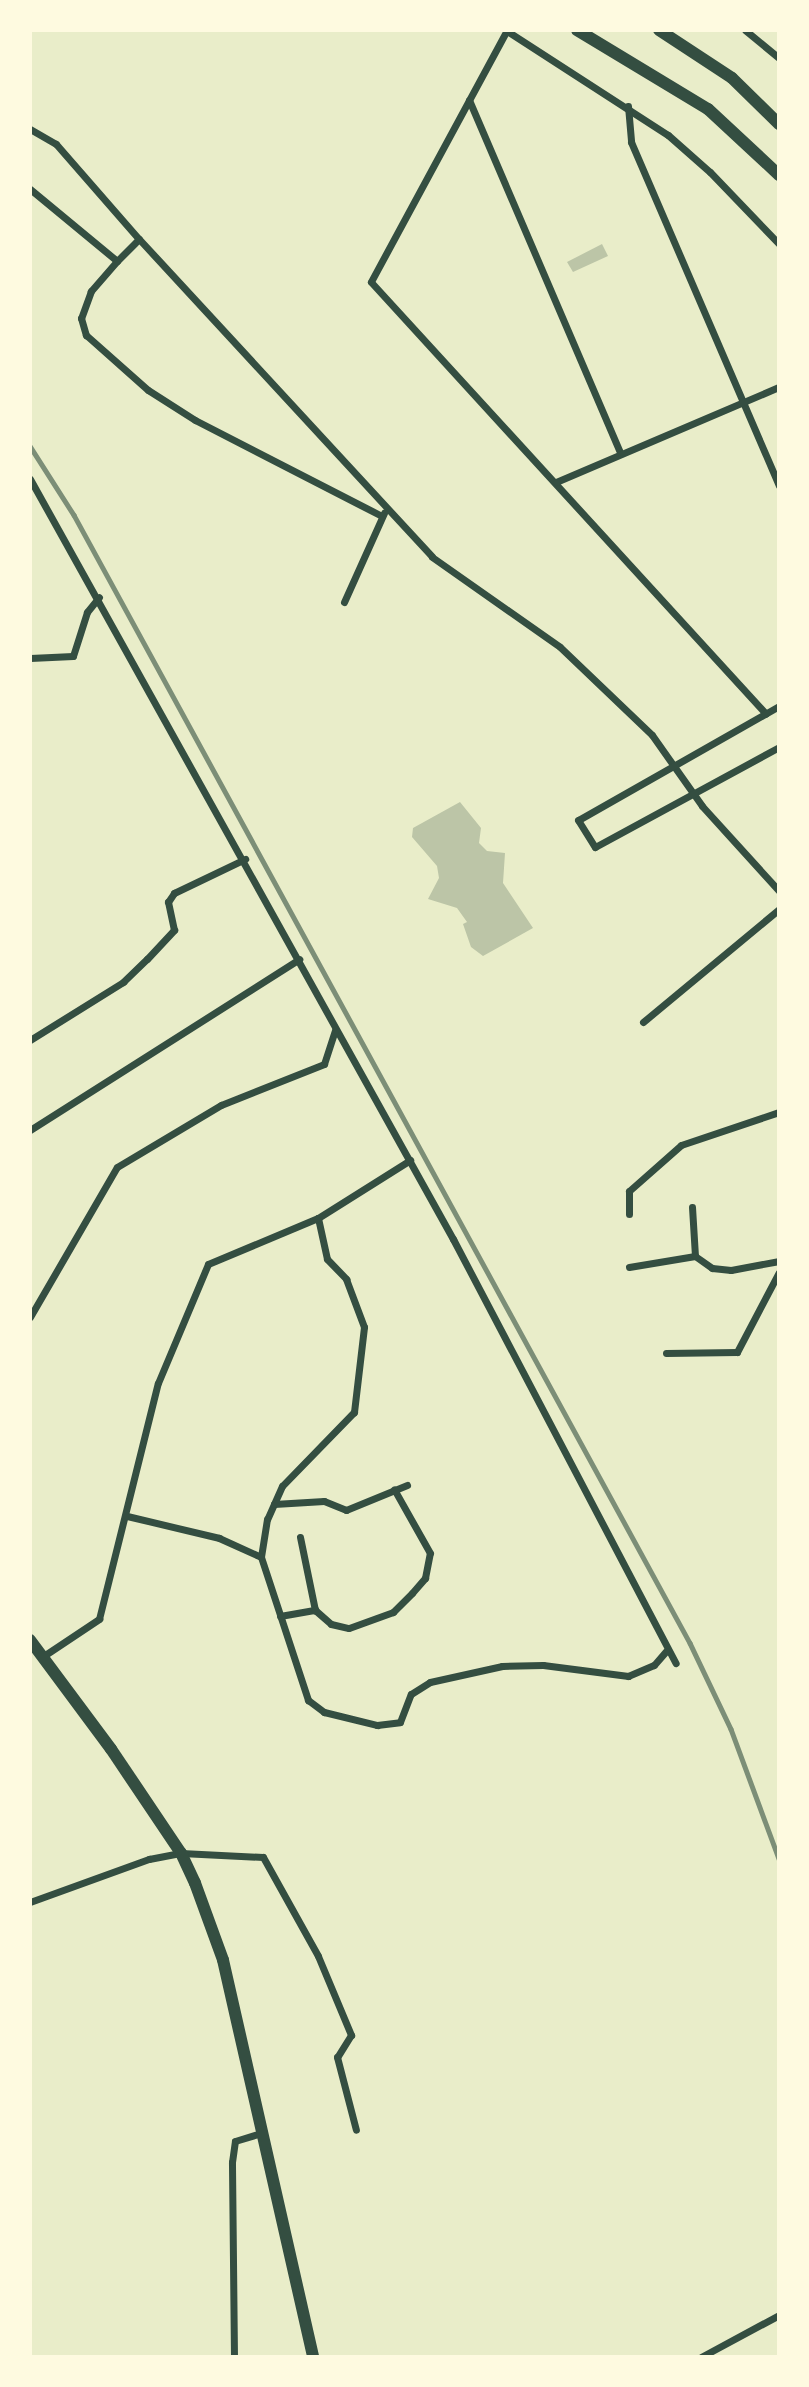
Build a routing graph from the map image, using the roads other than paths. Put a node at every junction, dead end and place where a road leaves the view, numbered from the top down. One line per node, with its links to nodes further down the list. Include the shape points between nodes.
1 (577, 30): 10 (main road, via 708,109)
2 (659, 30): 8 (main road, via 732,78)
3 (745, 30): 5 (street)
4 (507, 31): 6 (street); 7 (street)
5 (779, 58)
6 (469, 100): 17 (street); 19 (street, via 371,282)
7 (628, 106): 13 (street, via 710,172); 16 (street, via 631,142)
8 (779, 124)
9 (30, 129): 12 (street, via 56,144)
10 (779, 175)
11 (30, 189): 14 (street)
12 (139, 239): 14 (street); 21 (street)
13 (779, 244)
14 (117, 261): 21 (street, via 91,291 81,318 86,335 148,390 195,420)
15 (779, 387): 16 (street)
16 (743, 402): 17 (street); 20 (street)
17 (621, 454): 19 (street)
18 (30, 479): 22 (street)
19 (556, 482): 26 (street)
20 (779, 485)
21 (385, 512): 23 (street); 28 (street, via 432,557 560,647 652,735)
22 (99, 597): 24 (street, via 87,612 73,656); 30 (street)
23 (344, 602)
24 (30, 658)
25 (779, 706): 26 (street)
26 (766, 714): 28 (street)
27 (779, 747): 29 (street)
28 (674, 766): 29 (street); 29 (street, via 578,820 595,847)
29 (693, 793): 31 (street)
30 (245, 859): 33 (street); 36 (street, via 174,893 168,902 174,930 147,959 123,982)
31 (779, 891)
32 (779, 909): 34 (street)
33 (299, 959): 35 (street); 38 (street)
34 (643, 1022)
35 (335, 1030): 39 (street); 47 (street, via 324,1064 221,1105 117,1167)
36 (30, 1040)
37 (779, 1112): 41 (street, via 681,1145 629,1191)
38 (30, 1130)
39 (410, 1160): 42 (street); 58 (street)
40 (692, 1207): 43 (street)
41 (629, 1214)
42 (318, 1218): 51 (street, via 327,1259 355,1297 364,1327 364,1353 354,1412 282,1486); 52 (street, via 208,1264 158,1383)
43 (695, 1256): 44 (street, via 719,1270); 45 (street)
44 (779, 1261)
45 (629, 1267)
46 (779, 1272): 48 (street, via 737,1352)
47 (30, 1317)
48 (666, 1353)
49 (407, 1485): 50 (street)
50 (394, 1489): 51 (street, via 346,1510 324,1501); 55 (street, via 430,1553 425,1578 393,1612 349,1628 331,1623)
51 (274, 1504): 54 (street)
52 (127, 1516): 54 (street, via 219,1538); 59 (street, via 99,1619)
53 (300, 1537): 55 (street)
54 (261, 1557): 56 (street)
55 (315, 1610): 56 (street)
56 (280, 1616): 58 (street, via 308,1700 324,1712 377,1725 400,1721 411,1694 430,1682 502,1666 543,1665 628,1675 654,1665)
57 (30, 1640): 59 (main road)
58 (666, 1651): 60 (street)
59 (42, 1657): 61 (main road)
60 (676, 1663)
61 (181, 1853): 62 (street, via 149,1858); 63 (street, via 263,1857 318,1956 351,2035 337,2057); 64 (main road, via 223,1960)
62 (30, 1902)
63 (356, 2130)
64 (261, 2133): 66 (street, via 235,2141 232,2162); 67 (main road)
65 (779, 2315): 68 (street)
66 (234, 2357)
67 (313, 2357)
68 (701, 2357)

